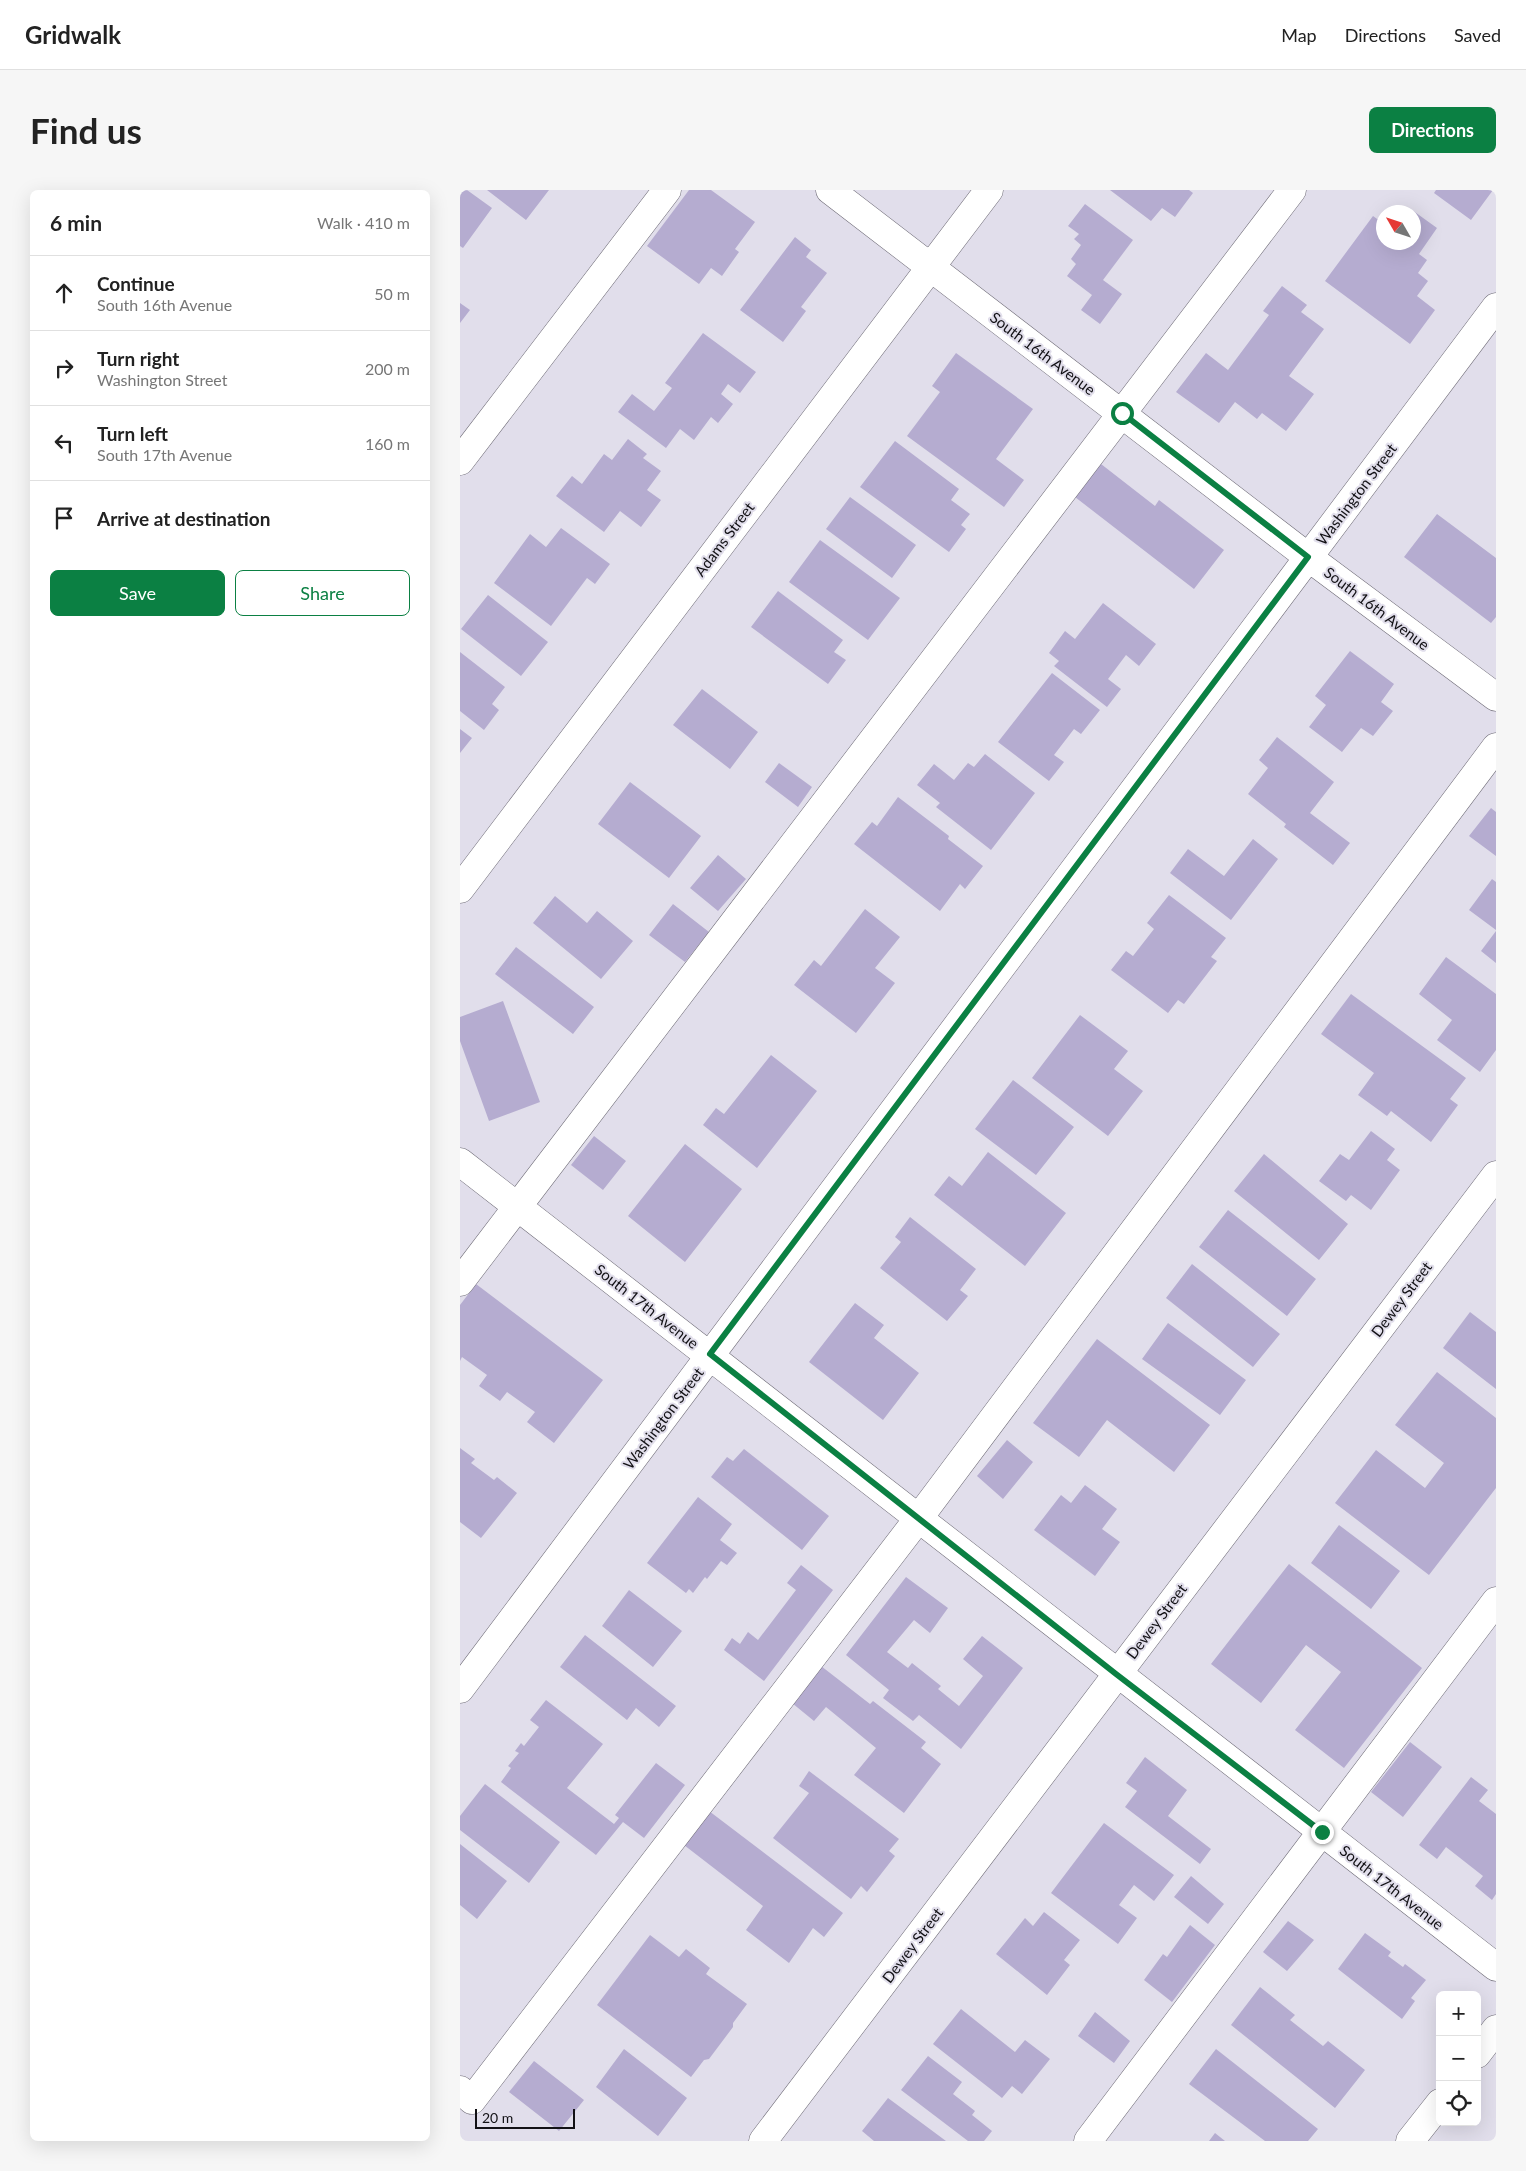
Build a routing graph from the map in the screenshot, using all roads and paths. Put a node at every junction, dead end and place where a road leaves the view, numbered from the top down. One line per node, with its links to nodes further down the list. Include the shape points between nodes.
1 (667, 190): 8 (street)
2 (830, 190): 5 (street, South 16th Avenue)
3 (989, 190): 5 (street, Adams Street)
4 (1292, 190): 7 (street)
5 (930, 268): 7 (street, South 16th Avenue); 12 (street, Adams Street)
6 (1496, 308): 9 (street, Washington Street)
7 (1122, 413): 9 (street, South 16th Avenue); 15 (street)
8 (460, 461)
9 (1308, 557): 10 (street, South 16th Avenue); 17 (street, Washington Street)
10 (1496, 697)
11 (1496, 747): 18 (street)
12 (460, 889)
13 (460, 1162): 15 (street, South 17th Avenue)
14 (1496, 1175): 20 (street, Dewey Street)
15 (518, 1206): 16 (street); 17 (street, South 17th Avenue)
16 (460, 1282)
17 (710, 1354): 18 (street, South 17th Avenue); 21 (street, Washington Street)
18 (918, 1518): 20 (street, South 17th Avenue); 26 (street)
19 (1496, 1602): 22 (street)
20 (1116, 1674): 22 (street, South 17th Avenue); 28 (street, Dewey Street)
21 (460, 1689)
22 (1322, 1832): 23 (street, South 17th Avenue); 29 (street)
23 (1496, 1967)
24 (1496, 2029): 25 (street)
25 (1481, 2049)
26 (466, 2095)
27 (1436, 2107): 30 (street)
28 (763, 2141)
29 (1088, 2141)
30 (1410, 2141)

